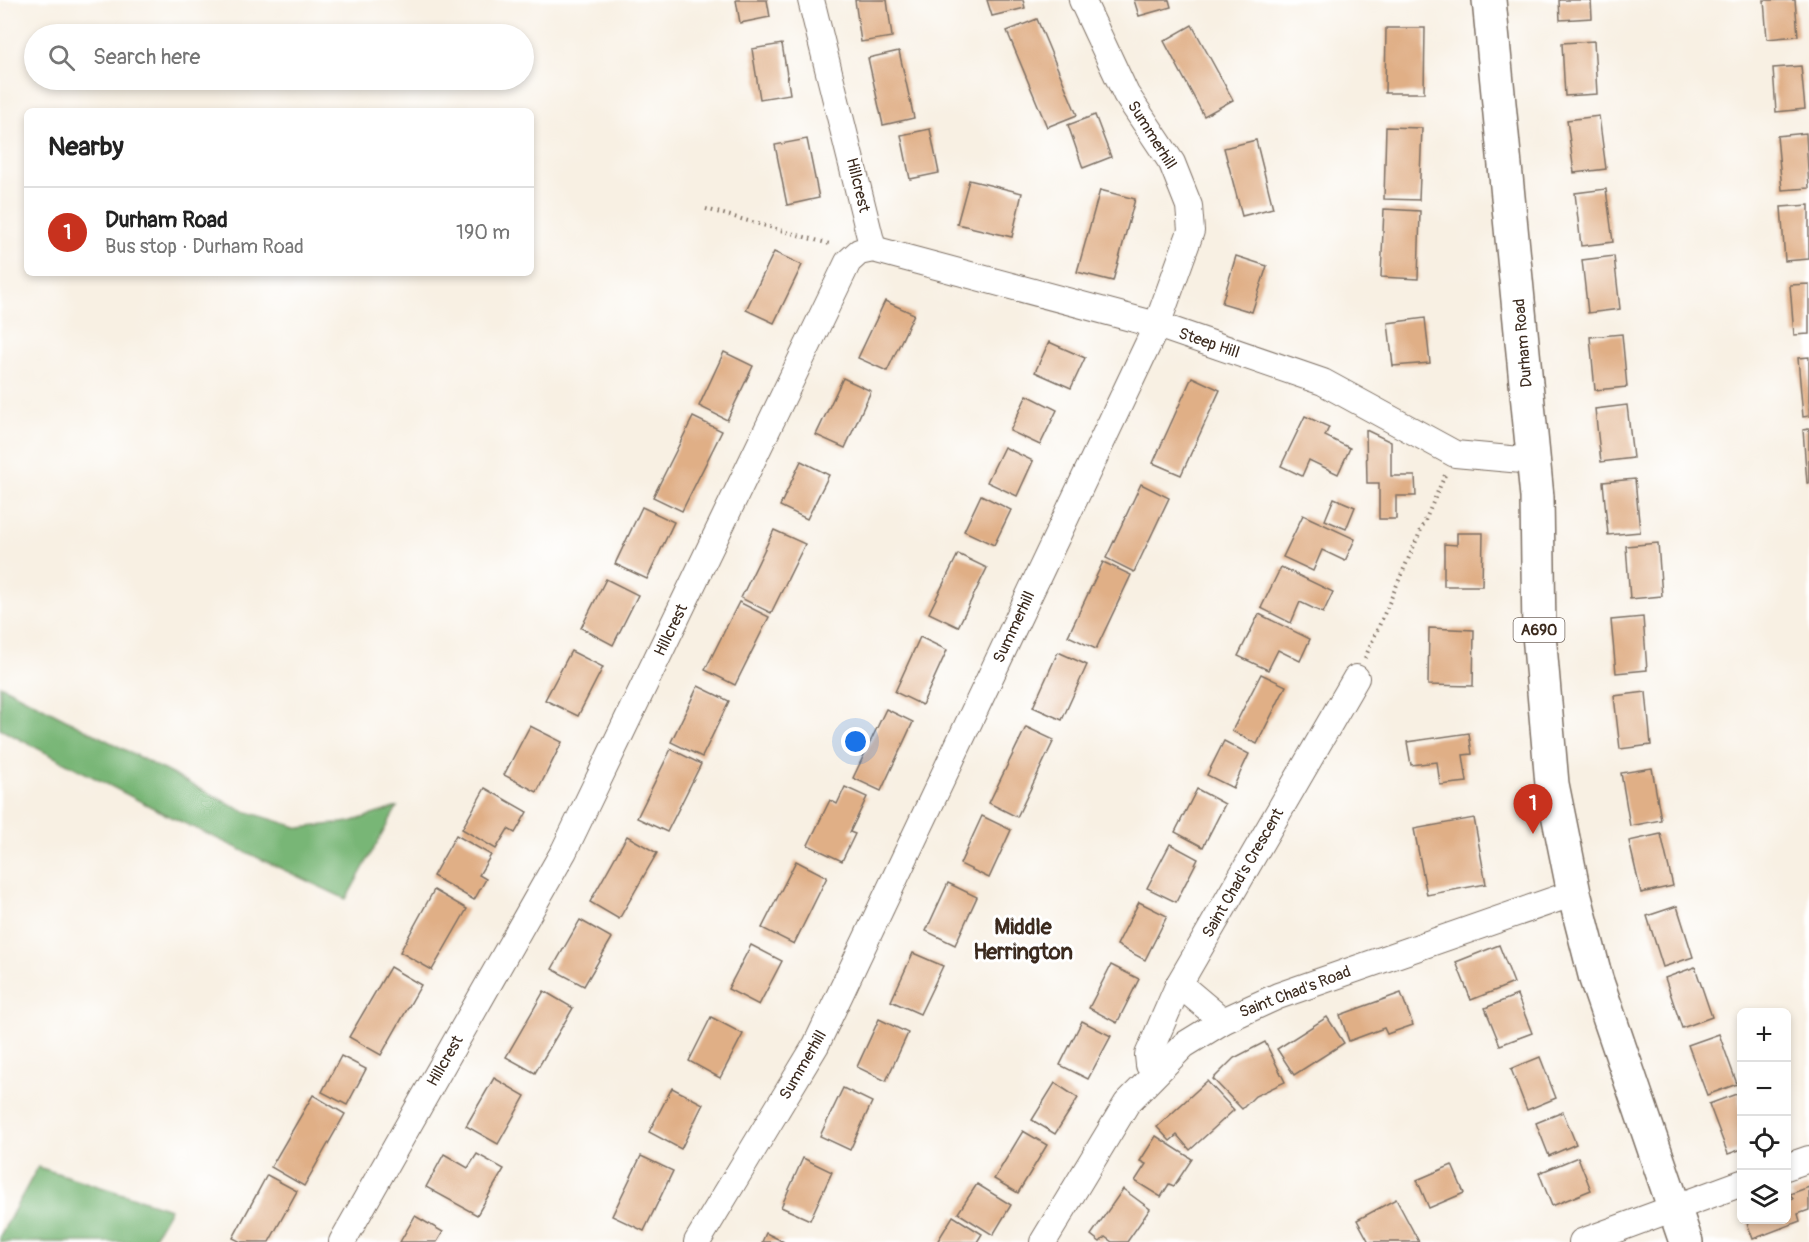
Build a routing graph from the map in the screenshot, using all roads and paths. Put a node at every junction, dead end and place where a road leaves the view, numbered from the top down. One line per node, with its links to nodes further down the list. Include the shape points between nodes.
1 (811, 0): 5 (street, Hillcrest)
2 (1082, 0): 6 (street, Summerhill, via 1126,94 1172,163 1189,206 1191,231)
3 (1489, 0): 8 (highway, Durham Road / A690)
4 (706, 208): 5 (path)
5 (866, 250): 6 (street, Steep Hill); 18 (street, Hillcrest, via 848,262 564,851)
6 (1156, 325): 7 (street, Steep Hill, via 1323,382); 19 (street, Summerhill, via 816,1045)
7 (1455, 454): 8 (street, Steep Hill); 9 (path)
8 (1533, 461): 10 (highway, Durham Road / A690, via 1539,634 1552,784)
9 (1356, 678): 11 (street, Saint Chad's Crescent)
10 (1574, 893): 12 (street, Saint Chad's Road, via 1278,996); 17 (highway, Durham Road / A690, via 1596,979)
11 (1179, 984): 12 (street); 13 (street, Saint Chad's Crescent, via 1148,1055 1149,1065)
12 (1223, 1021): 13 (street, Saint Chad's Road, via 1184,1044)
13 (1156, 1072): 20 (street, Saint Chad's Road, via 1127,1103)
14 (1809, 1159): 15 (street)
15 (1791, 1165)
16 (1737, 1185): 17 (street)
17 (1672, 1208): 21 (street); 22 (highway, Durham Road / A690)
18 (342, 1242)
19 (697, 1242)
20 (1043, 1242)
21 (1582, 1242)
22 (1686, 1242)

